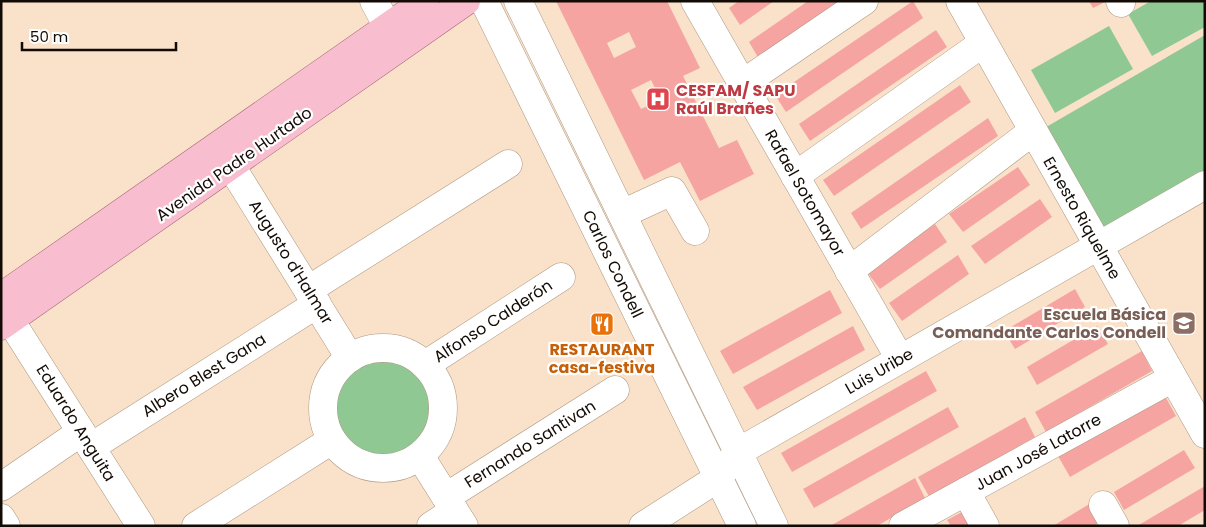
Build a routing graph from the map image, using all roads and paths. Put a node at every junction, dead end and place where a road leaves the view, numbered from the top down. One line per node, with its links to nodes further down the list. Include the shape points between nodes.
1 (374, 1): 9 (street)
2 (424, 1): 9 (main road, Avenida Padre Hurtado)
3 (466, 1): 9 (main road, Avenida Padre Hurtado)
4 (484, 1): 35 (street, Carlos Condell)
5 (518, 1): 17 (street, Carlos Condell)
6 (864, 1): 11 (street)
7 (960, 1): 10 (street, Ernesto Riquelme)
8 (698, 2): 11 (street, Rafael Sotomayor)
9 (392, 38): 14 (main road, Avenida Padre Hurtado); 23 (main road, Avenida Padre Hurtado)
10 (983, 43): 12 (street, Ernesto Riquelme); 15 (street)
11 (742, 84): 15 (street, Rafael Sotomayor)
12 (1033, 131): 19 (street, Ernesto Riquelme); 20 (street)
13 (508, 164): 22 (street, Albero Blest Gana)
14 (231, 166): 22 (street, Augusto d'Halmar); 23 (main road, Avenida Padre Hurtado)
15 (795, 176): 20 (street, Rafael Sotomayor)
16 (1205, 185): 19 (street, Luis Uribe)
17 (622, 214): 18 (street, via 672,190); 33 (street, Carlos Condell)
18 (695, 231)
19 (1098, 246): 25 (street, Luis Uribe); 27 (street, Ernesto Riquelme)
20 (849, 271): 25 (street, Rafael Sotomayor)
21 (562, 277): 26 (street, Alfonso Calderón)
22 (312, 297): 24 (street, Augusto d'Halmar); 31 (street, Albero Blest Gana)
23 (4, 314): 31 (street, Eduardo Anguita)
24 (350, 358): 26 (street, Alfonso Calderón, via 372,349 394,349); 32 (street, Alfonso Calderón, via 334,374 324,395 324,418)
25 (900, 359): 33 (street, Luis Uribe)
26 (425, 365): 34 (street, Alfonso Calderón, via 439,387 443,412 436,437)
27 (1173, 378): 29 (street, Ernesto Riquelme); 37 (street, Juan José Latorre)
28 (614, 390): 38 (street, Fernando Santivan)
29 (1198, 407): 30 (street, Ernesto Riquelme)
30 (1205, 434)
31 (86, 439): 36 (street, Albero Blest Gana); 41 (street, Eduardo Anguita)
32 (332, 440): 34 (street, Alfonso Calderón, via 349,458 372,467 397,467); 42 (street)
33 (738, 452): 35 (street, Luis Uribe); 46 (street, Carlos Condell)
34 (420, 456): 38 (street)
35 (718, 478): 44 (street); 45 (street, Carlos Condell)
36 (1, 487)
37 (966, 492): 47 (street, Juan José Latorre); 48 (street)
38 (455, 511): 43 (street, Fernando Santivan)
39 (1, 518): 40 (street)
40 (6, 526)
41 (141, 526)
42 (196, 526)
43 (431, 526)
44 (642, 526)
45 (742, 526)
46 (774, 526)
47 (903, 526)
48 (985, 526)

